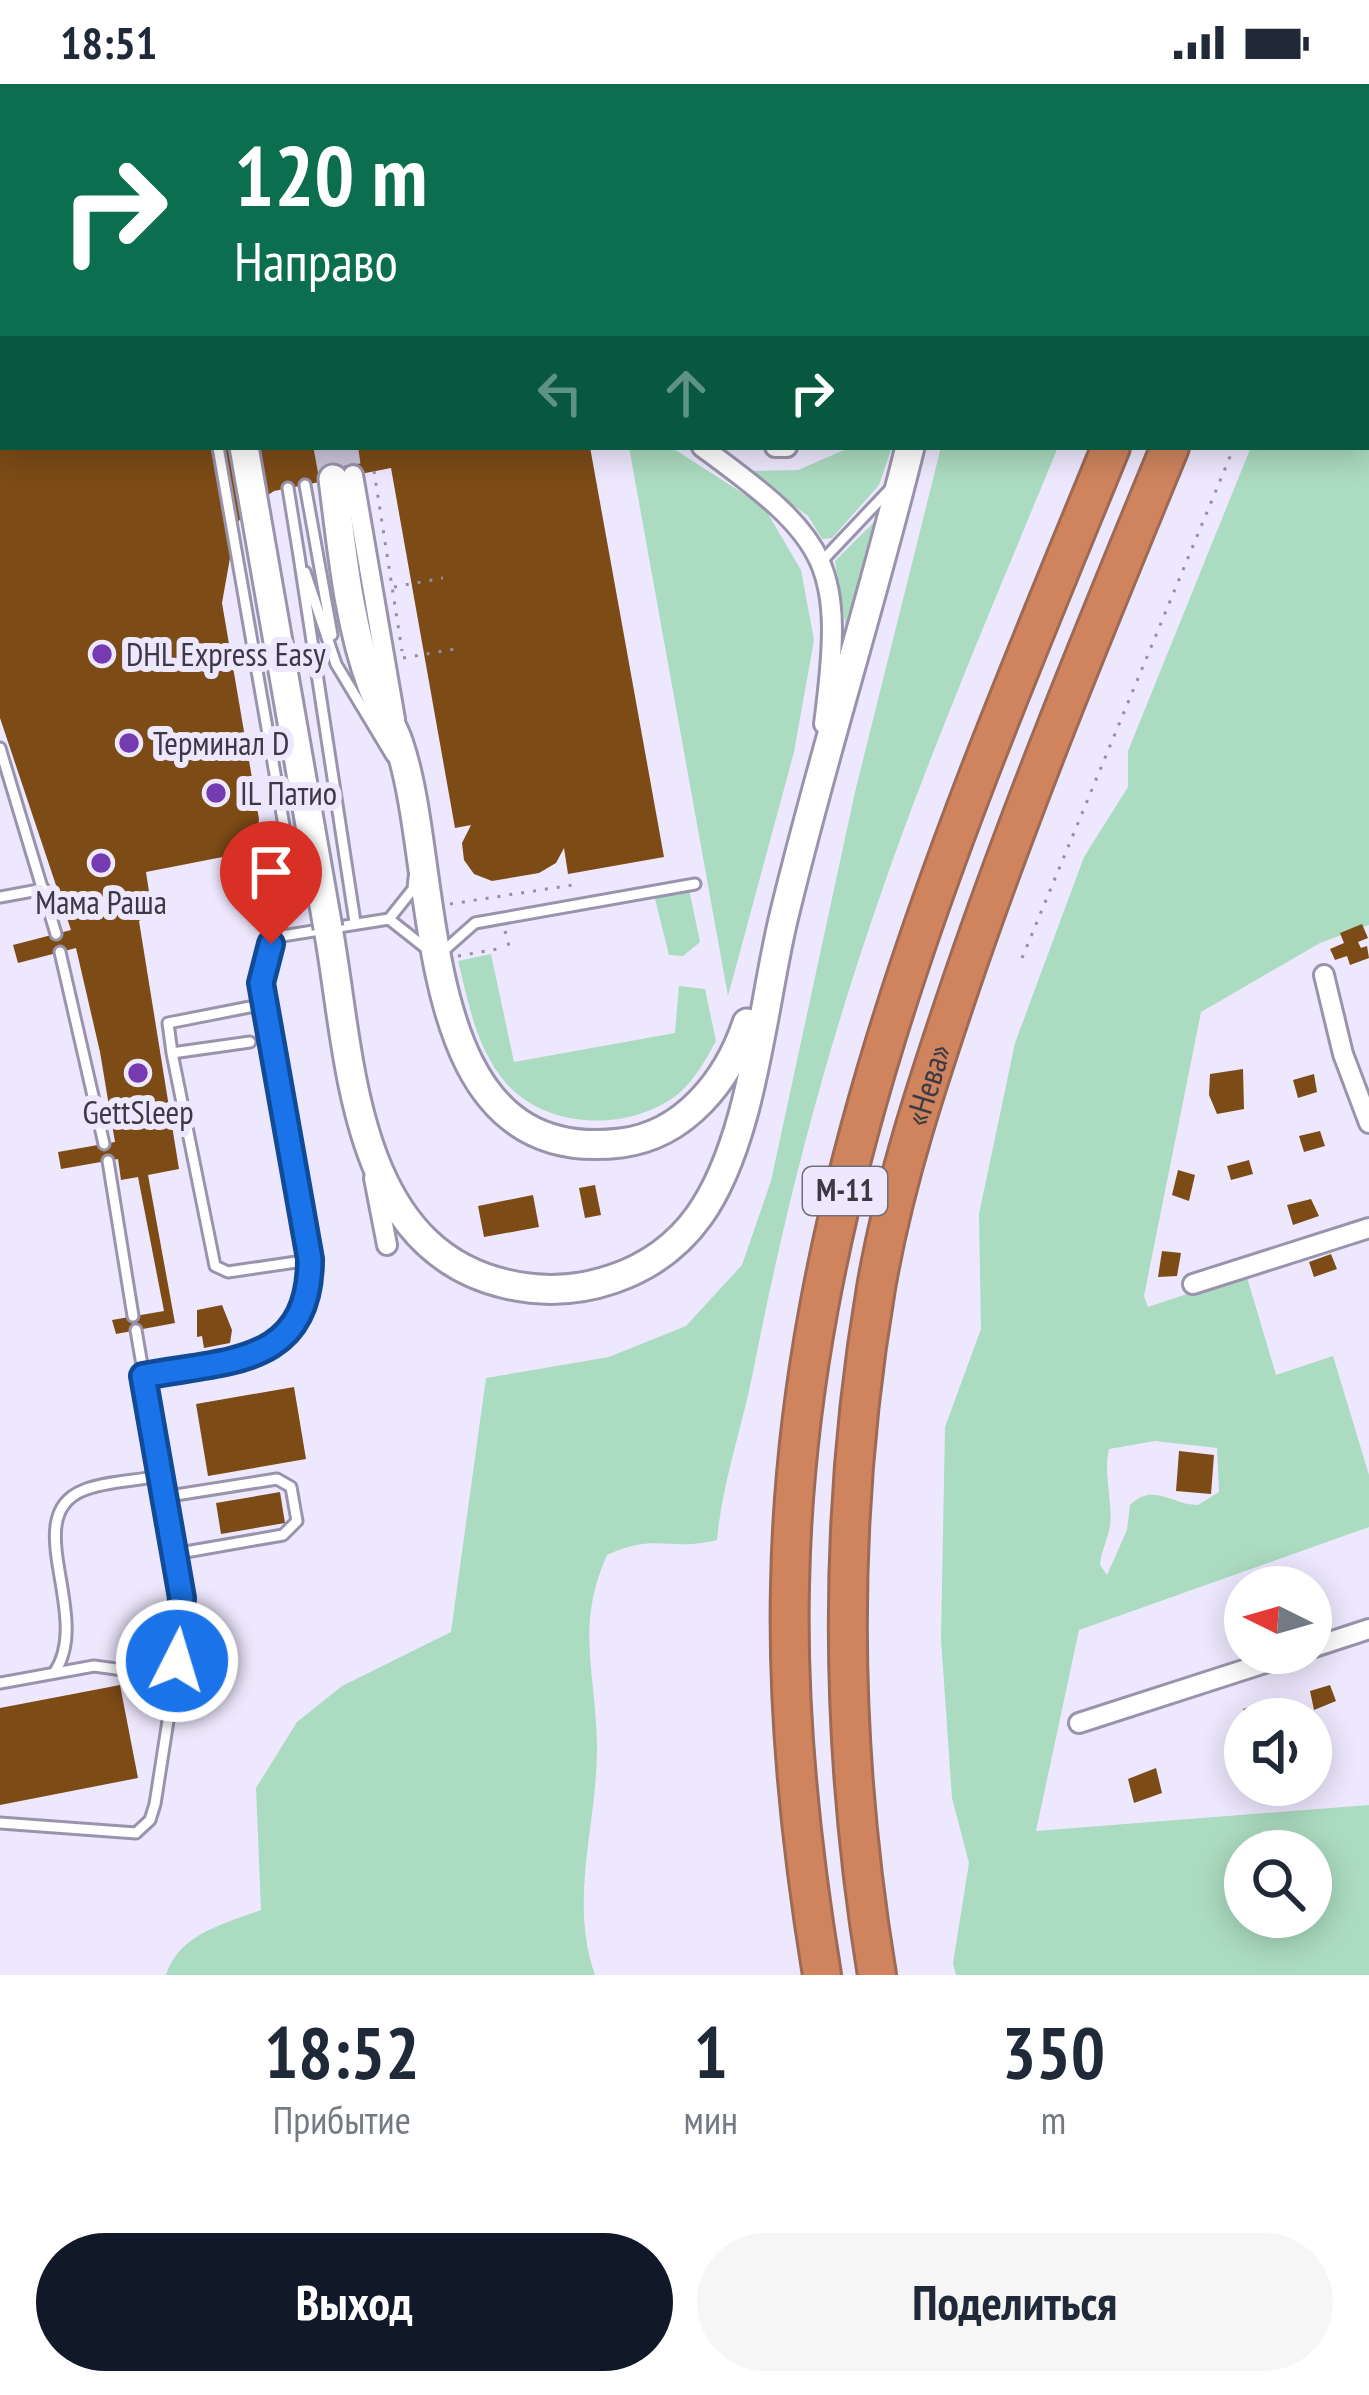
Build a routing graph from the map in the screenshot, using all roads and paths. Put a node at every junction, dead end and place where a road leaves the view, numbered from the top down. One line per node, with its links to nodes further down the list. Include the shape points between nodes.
1 (219, 450): 29 (lane, bridge, via 290,860)
2 (245, 450): 29 (street, bridge)
3 (706, 450): 13 (street, via 779,503)
4 (909, 450): 9 (street)
5 (1110, 450): 60 (highway, «Нева» / М-11, via 928,912 870,1085 825,1277 800,1442 790,1586 794,1744)
6 (1168, 450): 61 (highway, «Нева» / М-11, via 973,950 922,1100 877,1283 844,1584 848,1744)
7 (1233, 450): 33 (path)
8 (374, 471): 15 (path)
9 (903, 476): 13 (lane); 19 (street)
10 (330, 480): 17 (lane); 20 (street, via 357,634 400,745)
11 (288, 488): 12 (lane)
12 (299, 556): 17 (lane); 29 (lane)
13 (821, 561): 19 (street, via 834,641)
14 (442, 578): 15 (path)
15 (392, 587): 16 (path, via 403,658)
16 (455, 649)
17 (336, 664): 20 (lane, via 395,762)
18 (0, 748): 23 (lane)
19 (810, 812): 28 (street)
20 (416, 840): 27 (lane, via 412,889); 32 (street)
21 (579, 884): 25 (path)
22 (695, 884): 26 (lane)
23 (44, 889): 24 (lane); 30 (lane)
24 (0, 897)
25 (446, 905)
26 (502, 918): 32 (lane, via 475,923); 32 (path, via 506,947)
27 (389, 919): 29 (lane); 32 (lane)
28 (782, 923): 32 (street, via 719,1081 670,1126 627,1143 561,1140 503,1110 465,1058); 39 (street, via 735,1131 709,1202 682,1236 638,1269 589,1286 494,1282 431,1246 398,1210)
29 (342, 925): 35 (lane, via 271,944 261,970); 39 (street)
30 (56, 934)
31 (61, 952): 40 (lane)
32 (439, 958)
33 (1022, 958)
34 (1324, 975): 38 (street)
35 (265, 1004): 37 (lane, via 168,1024); 44 (lane)
36 (250, 1042): 37 (lane)
37 (172, 1053): 44 (lane, via 215,1265 228,1272)
38 (1369, 1123)
39 (366, 1138): 43 (street)
40 (104, 1144)
41 (108, 1162): 46 (lane)
42 (1369, 1228): 45 (street)
43 (387, 1245)
44 (310, 1259): 48 (lane, via 303,1313 280,1343)
45 (1193, 1284)
46 (134, 1316)
47 (136, 1330): 48 (lane)
48 (143, 1376): 49 (lane)
49 (159, 1477): 50 (lane); 54 (lane, via 83,1490 58,1513 70,1643)
50 (164, 1497): 51 (lane); 51 (lane, via 277,1479 290,1487 297,1521 284,1535)
51 (174, 1554): 56 (lane, via 182,1631)
52 (1369, 1629): 53 (street)
53 (1332, 1641)
54 (54, 1673): 56 (lane, via 94,1666); 57 (lane)
55 (1231, 1674): 58 (street)
56 (175, 1677): 59 (lane, via 155,1804 143,1828 124,1834)
57 (0, 1683)
58 (1079, 1723)
59 (0, 1823)
60 (822, 1975)
61 (878, 1975)

